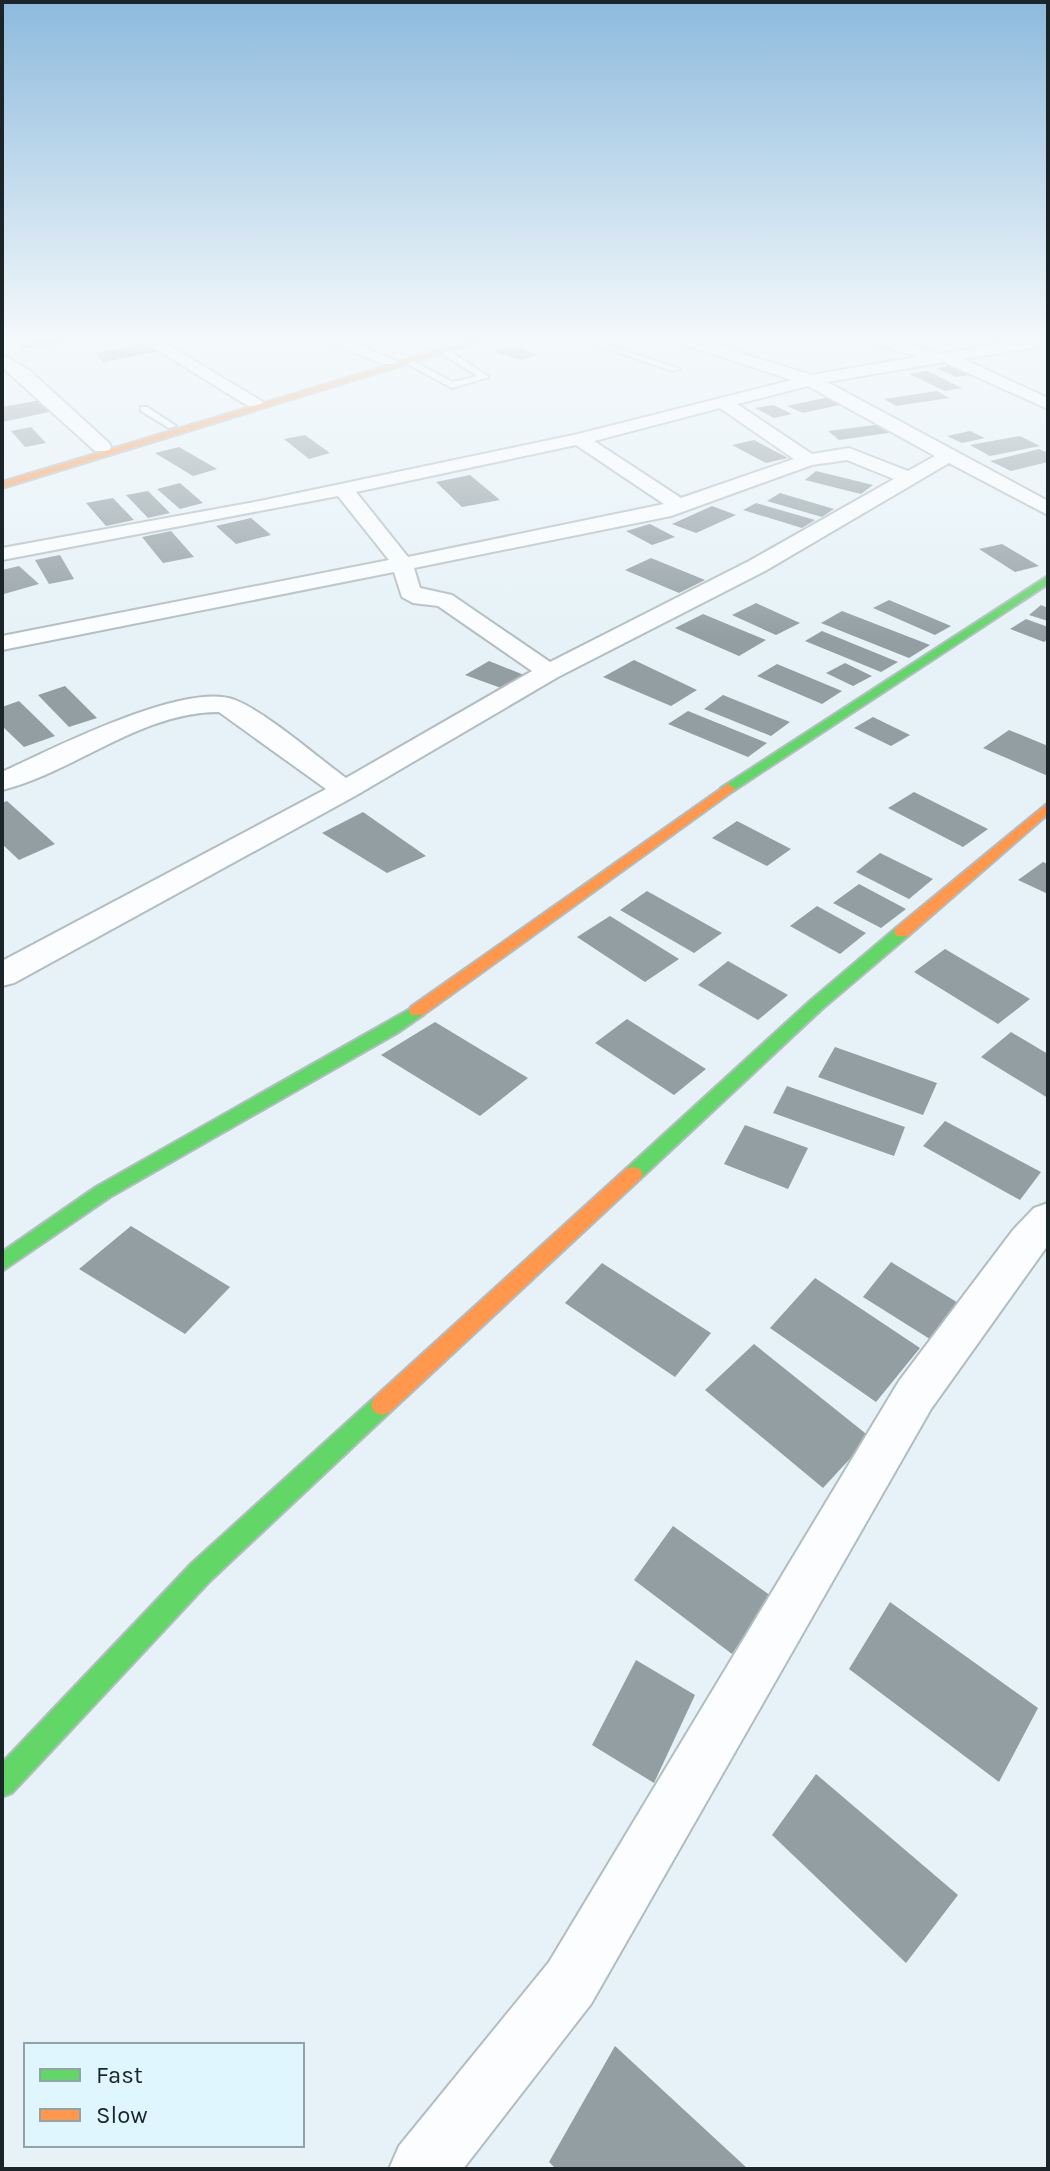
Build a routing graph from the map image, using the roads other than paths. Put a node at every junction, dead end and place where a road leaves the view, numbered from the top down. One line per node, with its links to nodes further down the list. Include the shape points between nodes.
1 (93, 438): 7 (street)
2 (131, 438): 7 (street)
3 (156, 438): 12 (street)
4 (777, 438): 9 (street)
5 (919, 438): 8 (street)
6 (579, 439): 13 (street); 14 (street)
7 (102, 447): 10 (street)
8 (950, 455): 11 (street); 15 (street)
9 (809, 460): 11 (street, via 849,454); 14 (street)
10 (2, 477)
11 (908, 478): 20 (street, via 757,566)
12 (2, 485)
13 (343, 489): 16 (street); 17 (street)
14 (679, 505): 17 (street)
15 (1048, 509)
16 (2, 554)
17 (402, 563): 19 (street); 20 (street, via 410,592 444,600)
18 (1048, 579): 26 (street, via 735,783 391,1029 103,1192)
19 (2, 643)
20 (549, 672): 22 (street)
21 (2, 782): 22 (street, via 123,729 173,712 222,704)
22 (345, 790): 24 (street)
23 (1048, 807): 27 (street, via 816,1005 201,1572)
24 (2, 975)
25 (1048, 1219): 28 (street, via 915,1395 570,1983)
26 (2, 1263)
27 (2, 1783)
28 (422, 2169)

